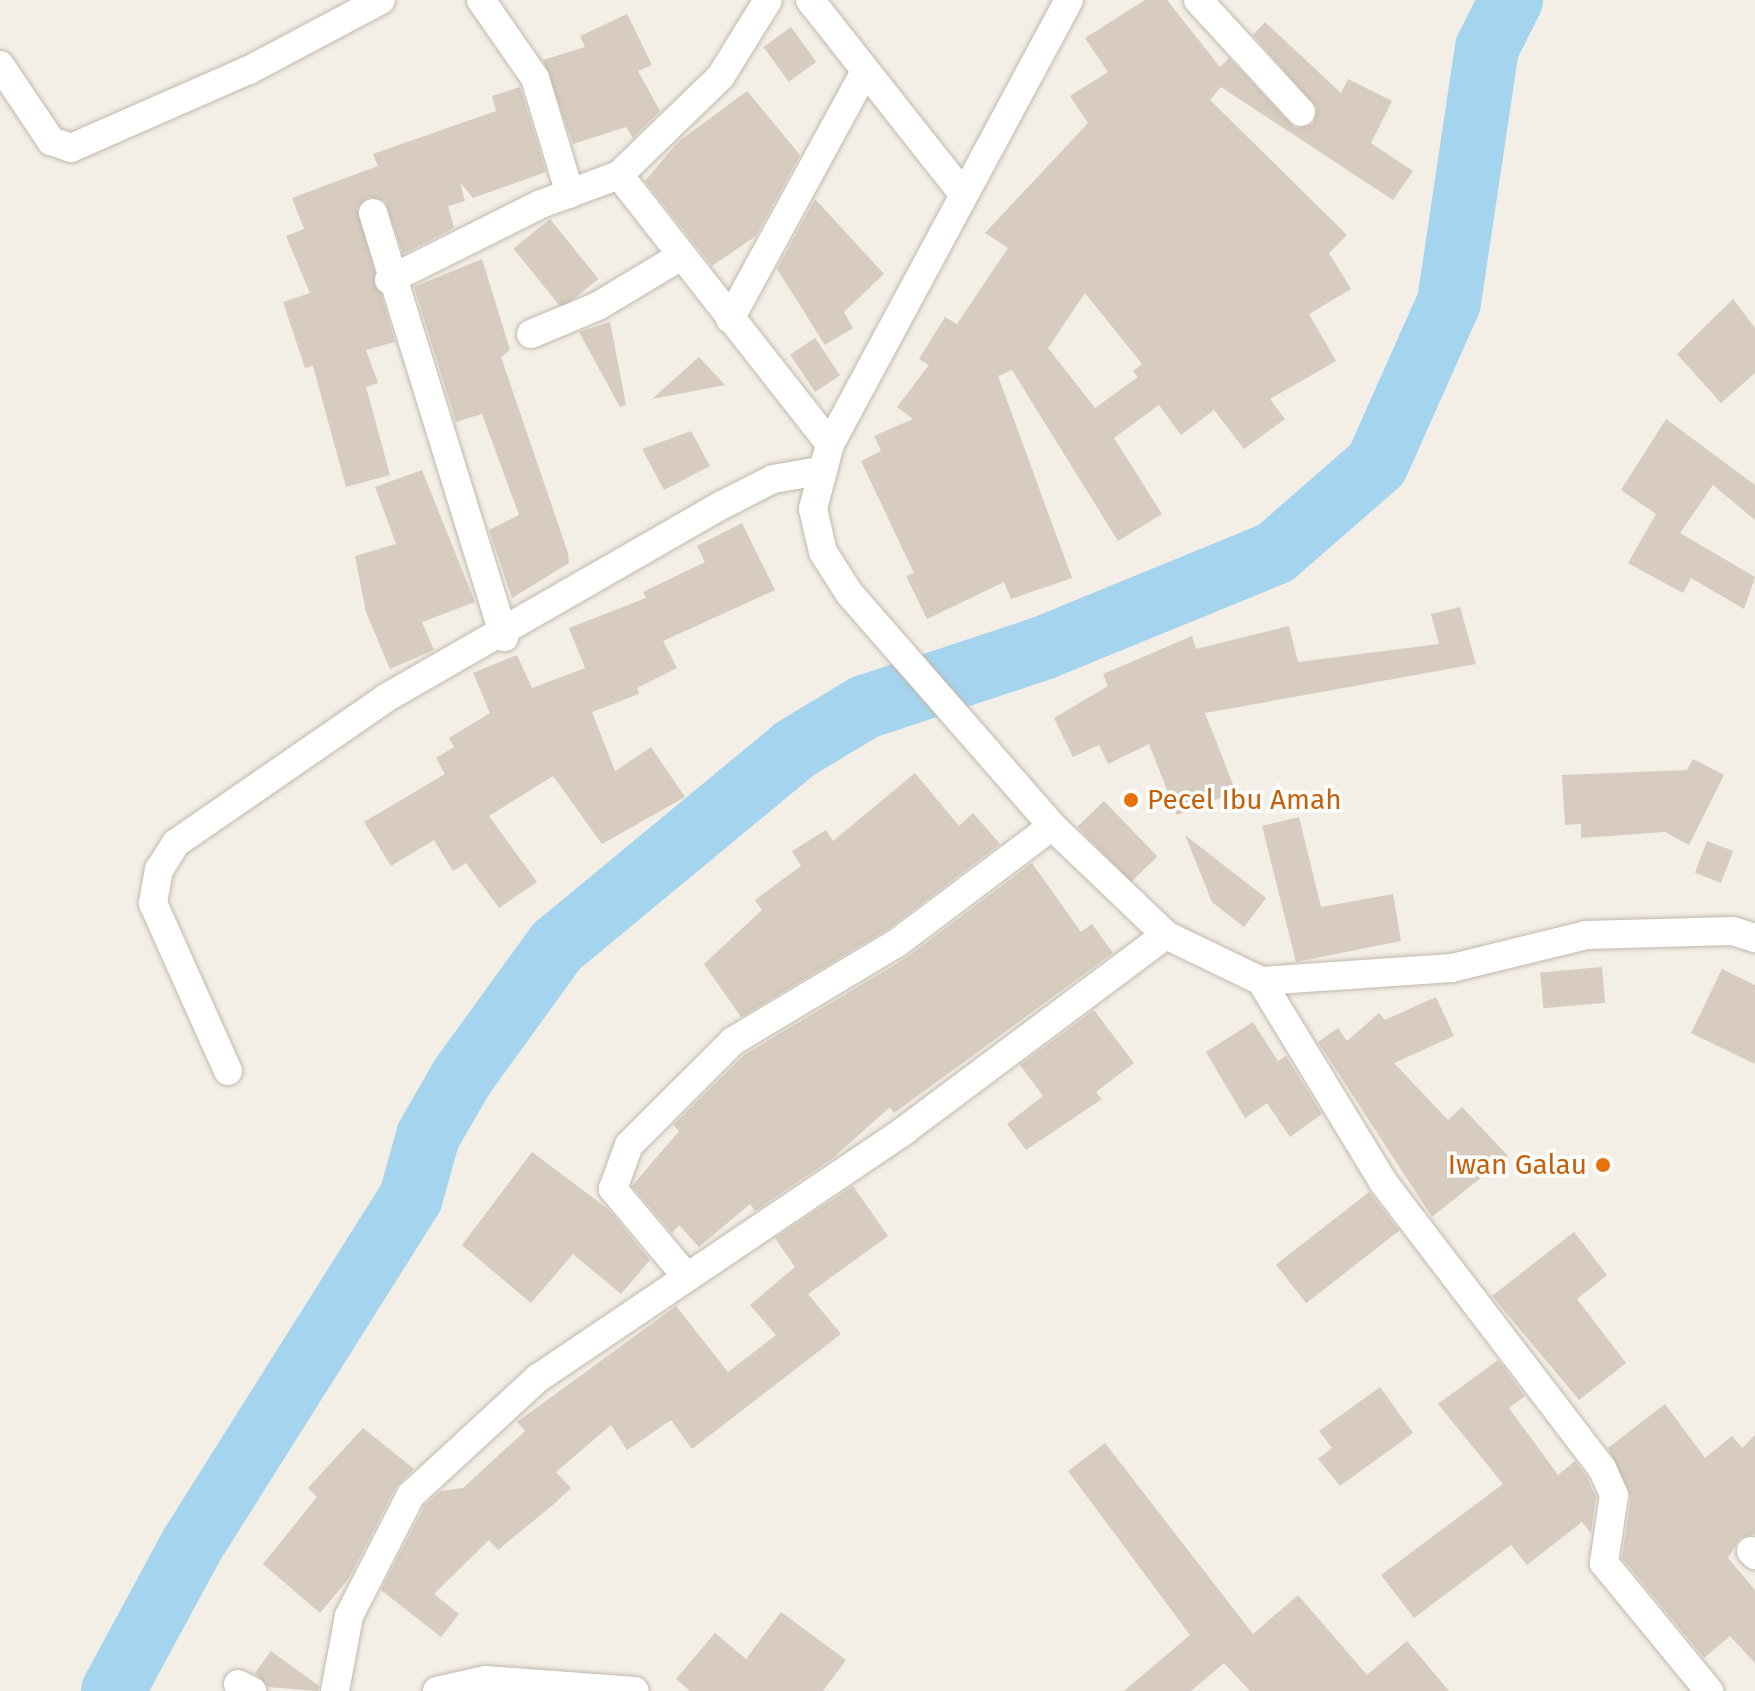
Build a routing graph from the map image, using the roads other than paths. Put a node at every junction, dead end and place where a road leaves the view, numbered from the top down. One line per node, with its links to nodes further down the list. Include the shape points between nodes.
1 (381, 0): 7 (street, via 249,70 71,148 51,141)
2 (481, 0): 12 (street, via 535,78)
3 (768, 0): 10 (street, via 721,76)
4 (810, 0): 8 (street)
5 (1069, 0): 11 (street)
6 (1198, 0): 9 (street)
7 (0, 65)
8 (865, 71): 11 (street); 16 (street)
9 (1301, 112)
10 (619, 175): 12 (street); 14 (street)
11 (961, 191): 18 (street)
12 (570, 194): 15 (street)
13 (373, 213): 15 (street)
14 (681, 256): 16 (street); 17 (street, via 598,306)
15 (389, 280): 20 (street)
16 (730, 319): 18 (street)
17 (531, 334)
18 (830, 444): 19 (street)
19 (820, 471): 20 (street, via 773,479 722,505); 21 (street, via 813,509 823,552 849,593)
20 (504, 637): 25 (street, via 386,698 176,843 159,870 153,903)
21 (1052, 826): 22 (street); 26 (street, via 897,943 733,1041 629,1145 613,1189)
22 (1166, 935): 24 (street); 26 (street, via 918,1121)
23 (1755, 938): 24 (street, via 1733,931 1586,935 1452,968)
24 (1261, 981): 30 (street, via 1383,1182 1602,1468 1614,1495 1604,1563)
25 (228, 1071)
26 (686, 1276): 27 (street, via 538,1378 411,1495 349,1616)
27 (335, 1691)
28 (437, 1691): 29 (street, via 486,1680)
29 (635, 1691)
30 (1709, 1691)

